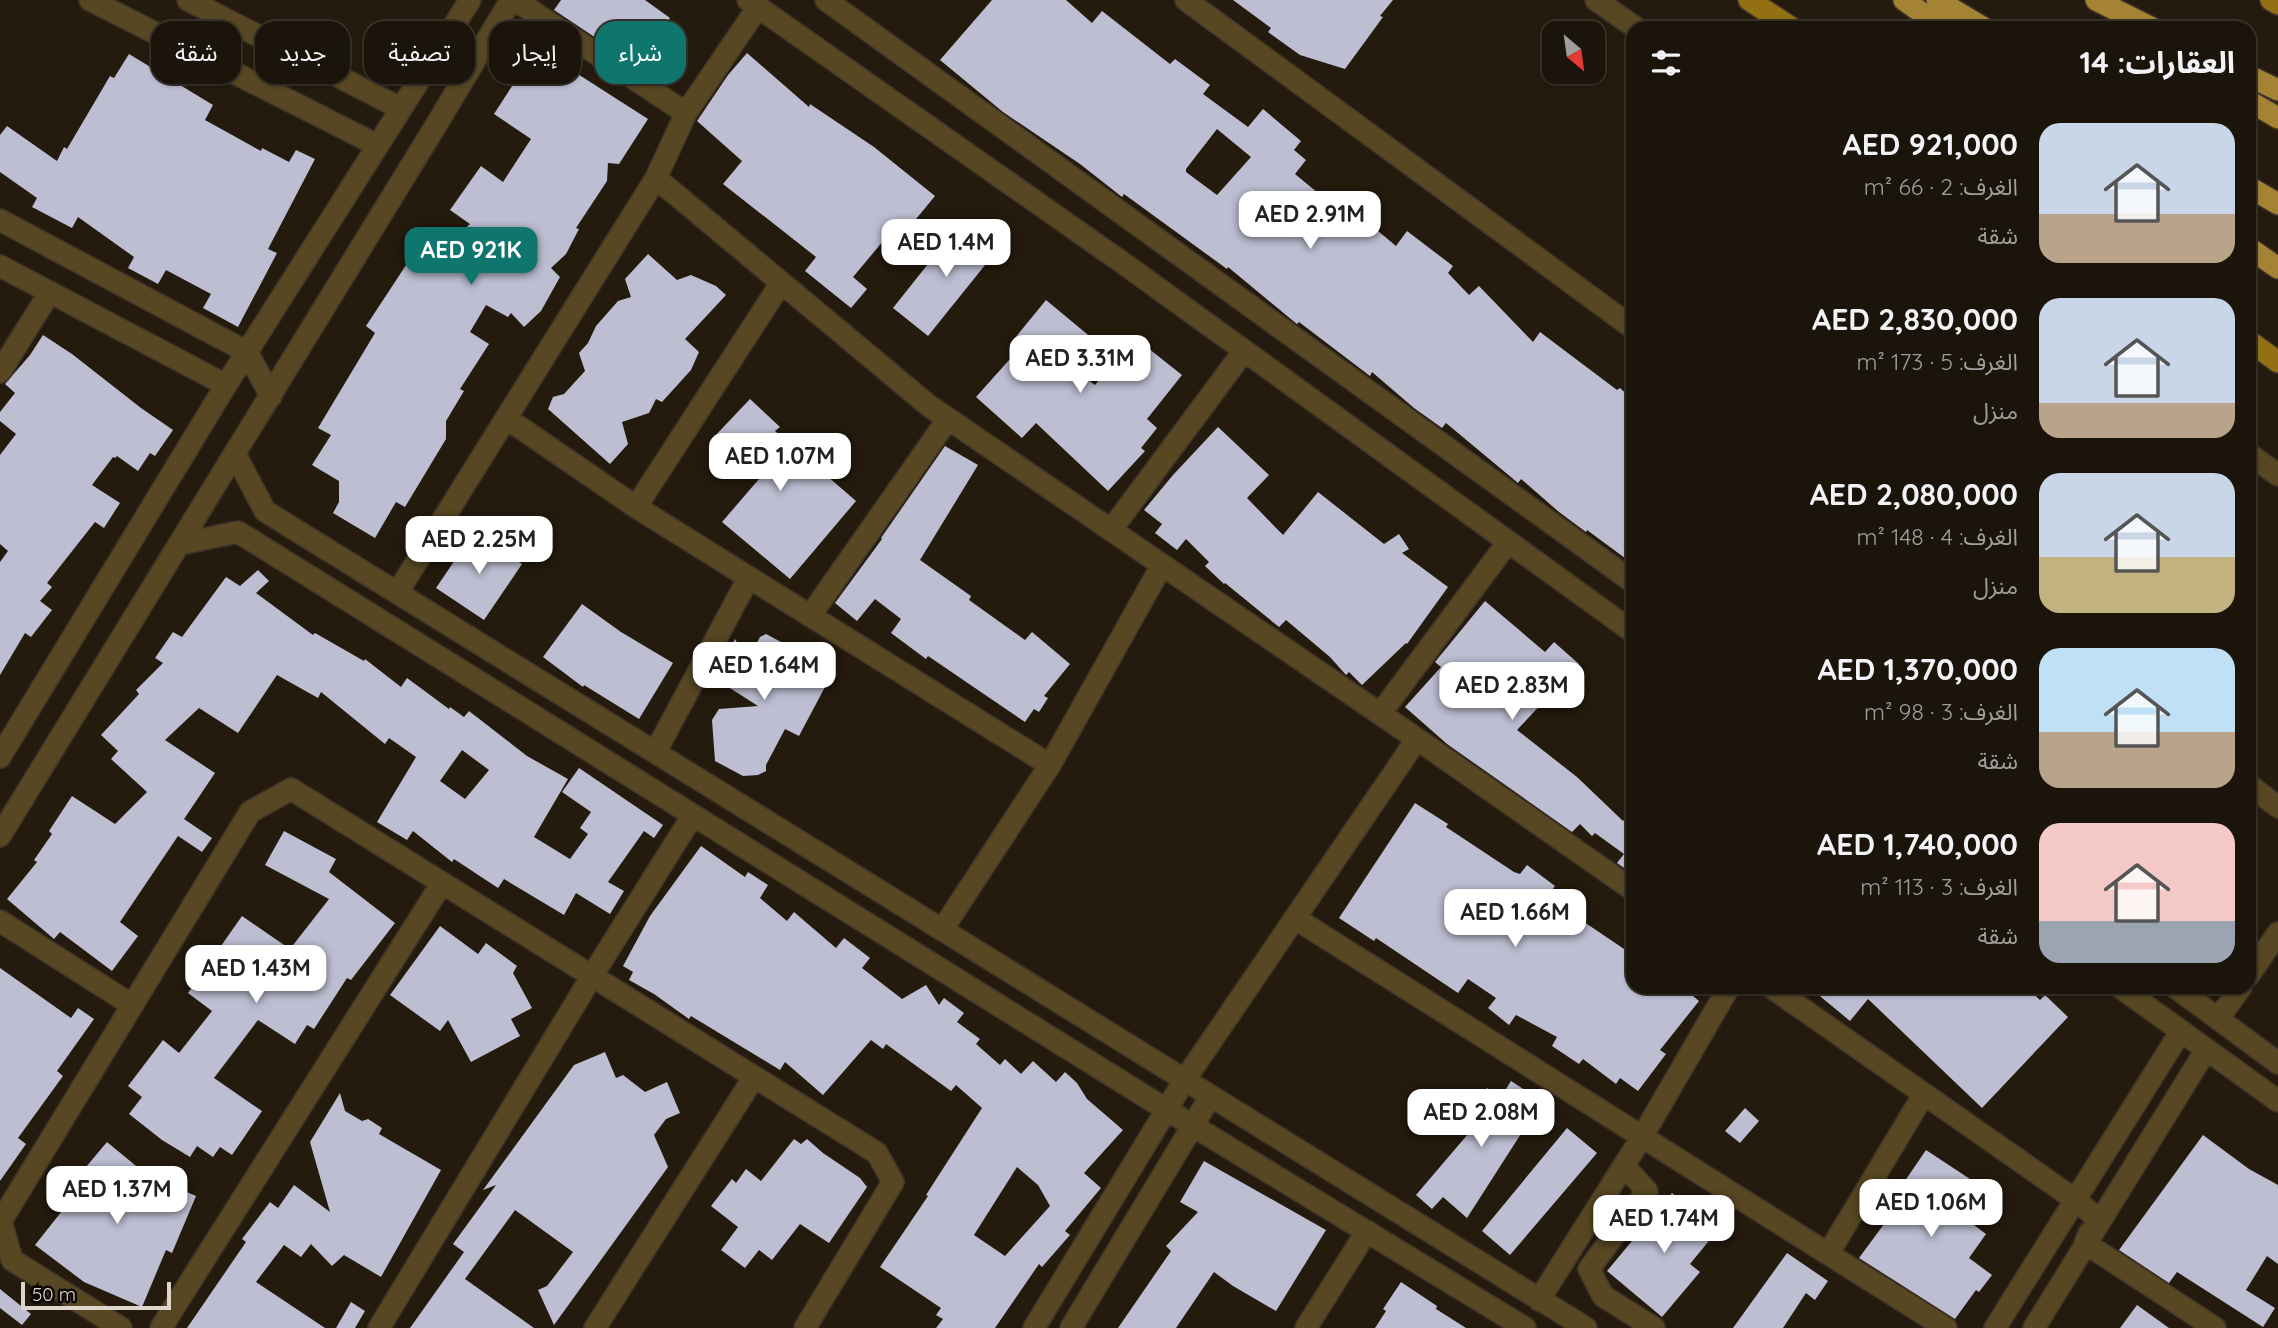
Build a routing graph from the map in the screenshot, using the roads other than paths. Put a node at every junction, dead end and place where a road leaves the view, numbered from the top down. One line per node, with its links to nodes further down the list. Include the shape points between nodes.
1 (90, 0): 28 (street)
2 (188, 0): 25 (street)
3 (470, 0): 25 (street)
4 (513, 0): 26 (street); 45 (street)
5 (826, 0): 56 (street)
6 (1186, 0): 38 (street)
7 (1596, 0): 16 (street)
8 (1749, 0): 17 (main road)
9 (1904, 0): 18 (highway)
10 (1937, 0): 19 (highway)
11 (2076, 0): 20 (highway)
12 (2096, 0): 21 (highway)
13 (2271, 0): 15 (main road)
14 (753, 4): 26 (street); 40 (street)
15 (2278, 4)
16 (1626, 21)
17 (1781, 21)
18 (1933, 21)
19 (1972, 21)
20 (2112, 21)
21 (2138, 21)
22 (2256, 79): 23 (highway)
23 (2278, 90)
24 (2256, 105): 27 (highway)
25 (400, 108): 28 (street)
26 (686, 113): 29 (street)
27 (2278, 118)
28 (377, 145): 41 (street)
29 (656, 178): 36 (street); 46 (street)
30 (2256, 191): 31 (highway)
31 (2278, 204)
32 (0, 220): 41 (street)
33 (2256, 253): 35 (highway)
34 (0, 266): 37 (street)
35 (2278, 268)
36 (781, 283): 47 (street); 51 (street)
37 (50, 292): 43 (street); 44 (street)
38 (1626, 323)
39 (2256, 346): 42 (main road)
40 (1244, 351): 52 (street); 53 (street)
41 (247, 352): 44 (street); 45 (street)
42 (2278, 362)
43 (0, 372)
44 (226, 385): 64 (street)
45 (271, 396): 48 (street)
46 (506, 418): 51 (street); 58 (street)
47 (947, 419): 52 (street); 59 (street)
48 (235, 454): 54 (street); 58 (street, via 265,511)
49 (2256, 459): 50 (street)
50 (2278, 475)
51 (636, 507): 57 (street)
52 (1111, 530): 55 (street)
53 (1508, 542): 60 (street); 61 (street)
54 (180, 544): 68 (street, via 238,532); 69 (street)
55 (1162, 565): 61 (street); 65 (street)
56 (1626, 577)
57 (749, 578): 59 (street); 63 (street)
58 (397, 593): 63 (street)
59 (810, 616): 65 (street)
60 (1626, 627)
61 (1380, 714): 62 (street)
62 (1417, 739): 71 (street); 72 (street)
63 (656, 751): 74 (street)
64 (0, 757)
65 (1050, 765): 74 (street)
66 (2256, 790): 67 (street)
67 (2278, 807)
68 (693, 815): 77 (street); 93 (street)
69 (0, 836)
70 (442, 883): 77 (street); 83 (street, via 291,789 250,812); 104 (street)
71 (1626, 885)
72 (1296, 919): 89 (street); 95 (street)
73 (0, 921): 83 (street)
74 (942, 930): 89 (street)
75 (2278, 933): 76 (street)
76 (2256, 965)
77 (592, 976): 88 (street); 105 (street)
78 (1725, 994): 95 (street)
79 (1781, 994): 90 (street)
80 (2130, 994): 85 (street)
81 (2184, 994): 84 (street)
82 (2236, 994): 84 (street)
83 (132, 1005): 103 (street, via 1,1221 12,1260)
84 (2218, 1019): 87 (street)
85 (2181, 1031): 86 (street); 97 (street)
86 (2206, 1049): 92 (street); 98 (street)
87 (2278, 1063)
88 (754, 1077): 106 (street); 107 (street, via 877,1153 893,1182)
89 (1184, 1081): 91 (street); 93 (street)
90 (1924, 1094): 97 (street); 101 (street)
91 (1210, 1097): 94 (street); 102 (street)
92 (2278, 1101)
93 (1167, 1110): 94 (street); 108 (street)
94 (1193, 1125): 99 (street); 109 (street)
95 (1642, 1137): 96 (street); 101 (street)
96 (1624, 1166): 102 (street); 113 (street, via 1647,1191 1589,1269 1603,1296)
97 (2077, 1201): 98 (street); 100 (street, via 2091,1233); 115 (street)
98 (2100, 1221): 100 (street)
99 (1367, 1231): 110 (street); 111 (street)
100 (2085, 1243): 116 (street); 117 (street)
101 (1828, 1254): 114 (street)
102 (1539, 1300): 112 (street)
103 (121, 1328)
104 (161, 1328)
105 (379, 1328)
106 (596, 1328)
107 (805, 1328)
108 (1034, 1328)
109 (1071, 1328)
110 (1306, 1328)
111 (1525, 1328)
112 (1586, 1328)
113 (1654, 1328)
114 (1945, 1328)
115 (1995, 1328)
116 (2034, 1328)
117 (2215, 1328)

